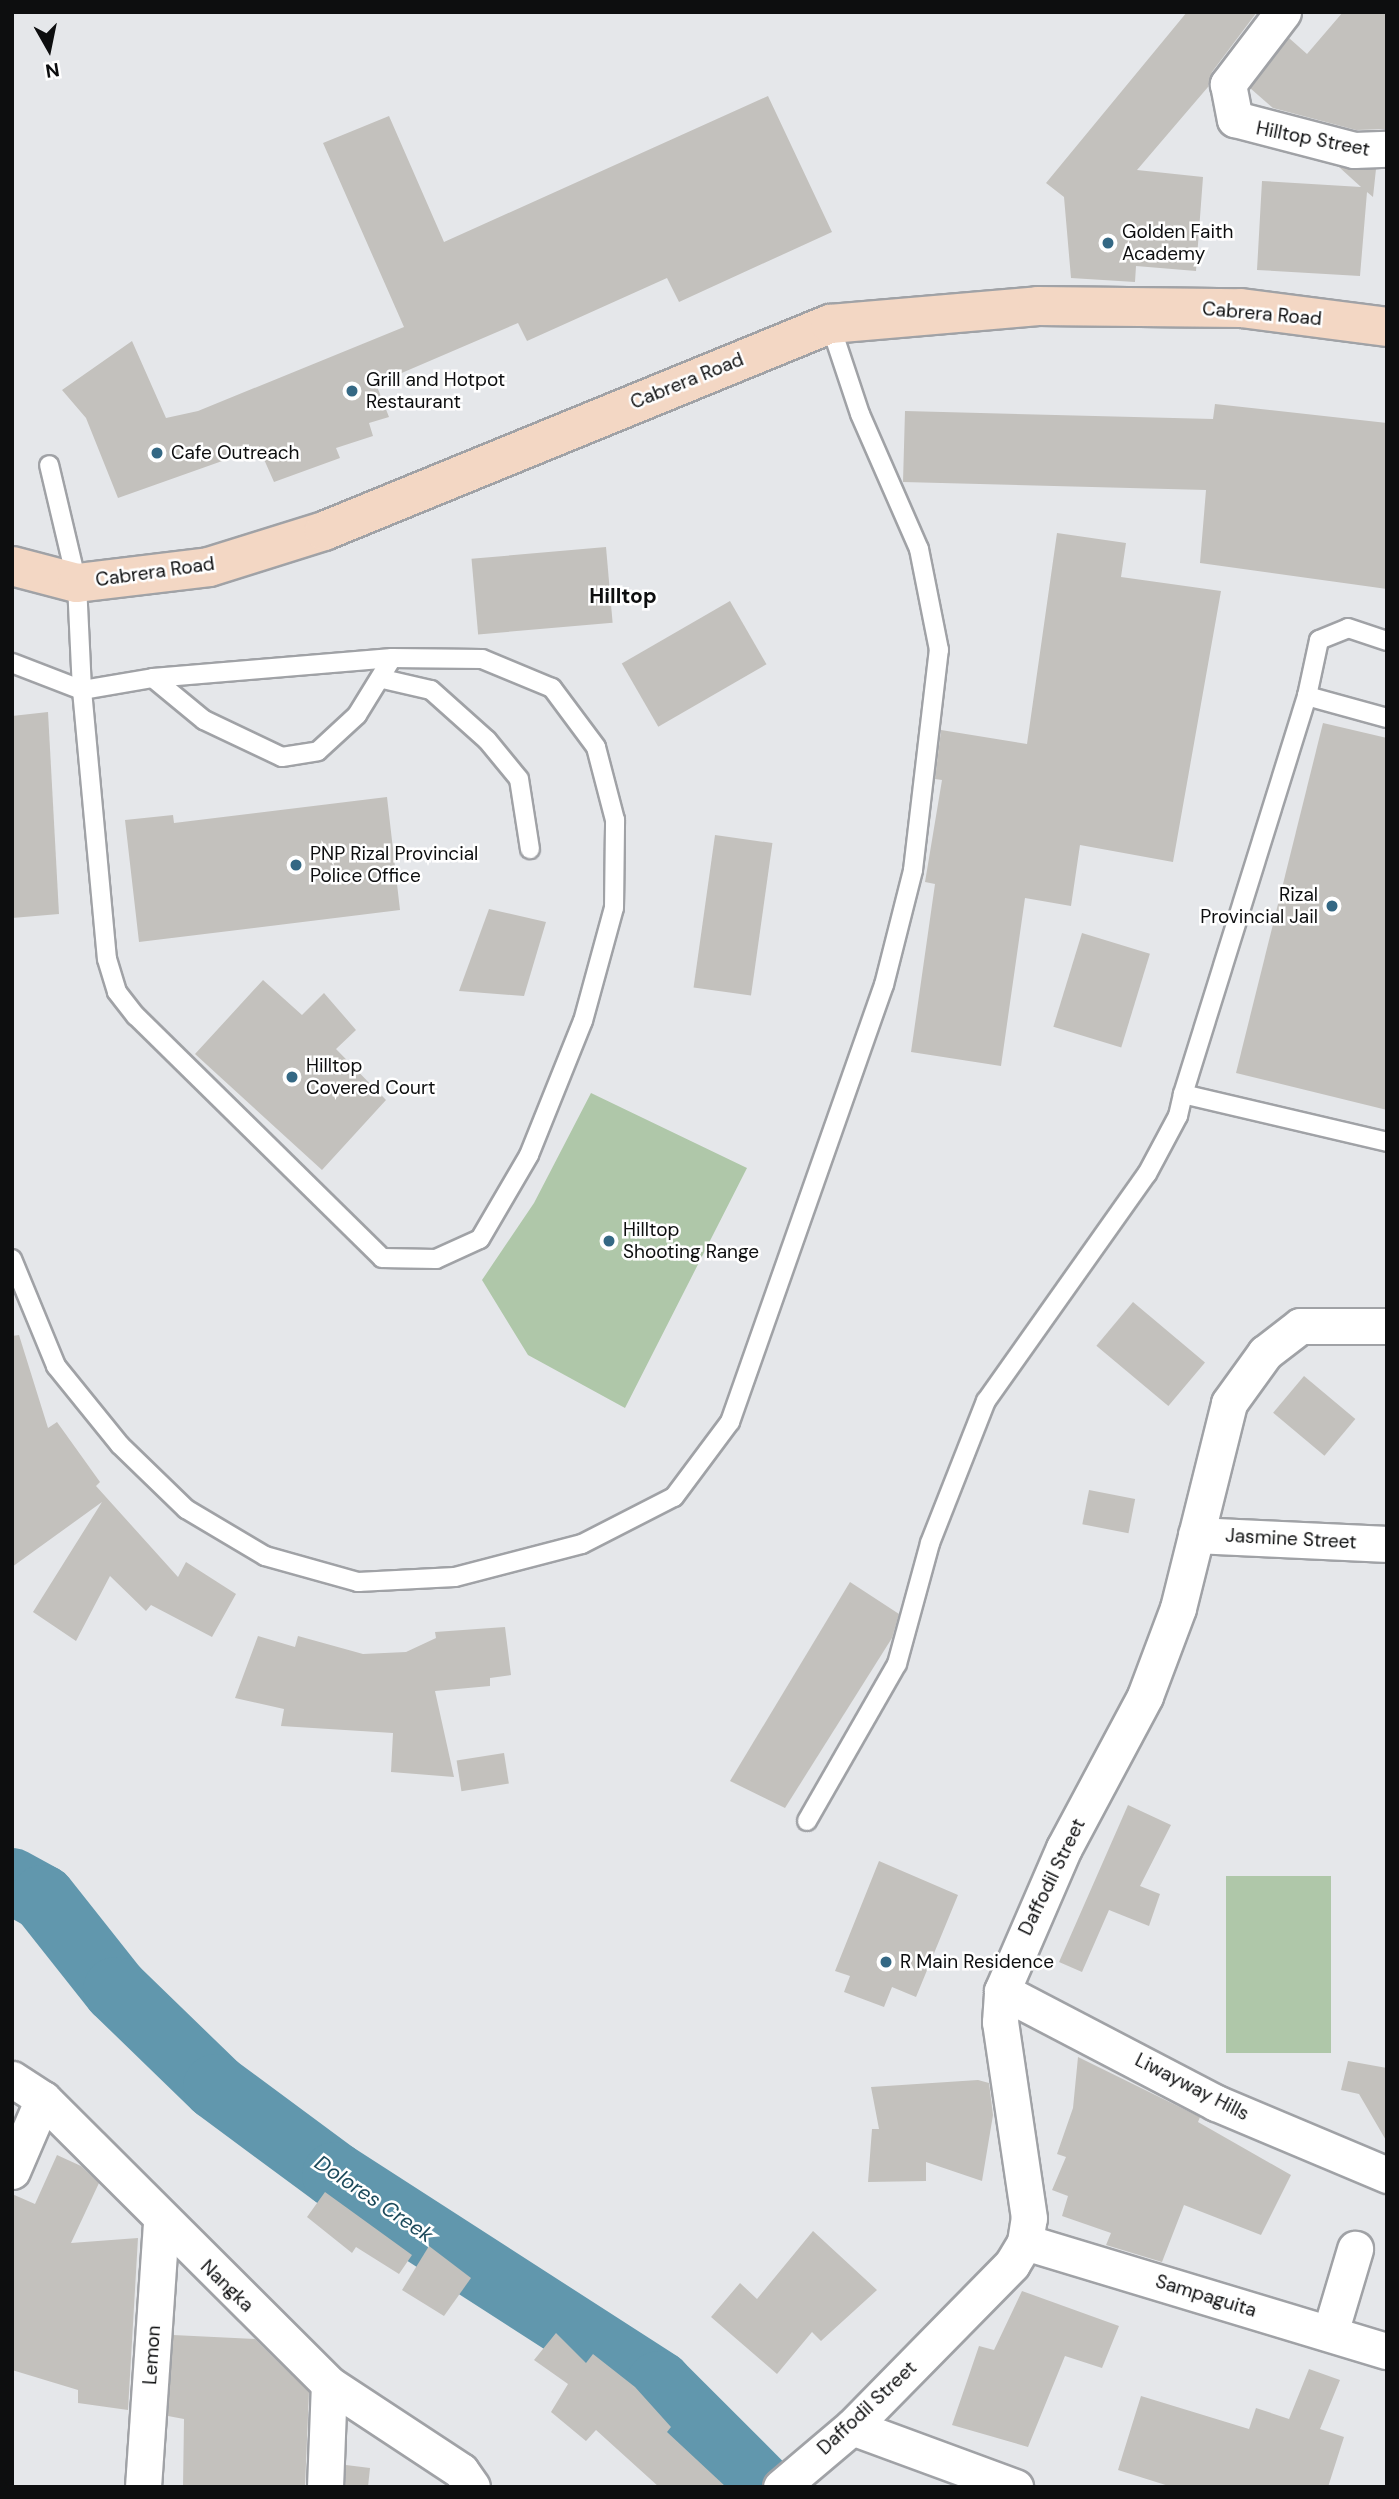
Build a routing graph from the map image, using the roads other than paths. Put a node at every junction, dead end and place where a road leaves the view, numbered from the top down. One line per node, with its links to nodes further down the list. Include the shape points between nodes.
1 (1283, 12): 2 (street, Hilltop Street, via 1228,85 1235,119 1246,126 1354,150)
2 (1387, 149)
3 (830, 324): 4 (main road, Cabrera Road, via 1038,306 1241,309); 7 (main road, Cabrera Road, via 324,531 209,567); 19 (lane, via 860,414 919,549 939,650 913,870 884,985 730,1422 674,1497 582,1544 455,1577 358,1582 265,1556 186,1509 120,1445 57,1366)
4 (1387, 327)
5 (49, 465): 7 (lane)
6 (12, 566): 7 (main road, Cabrera Road)
7 (77, 583): 13 (lane)
8 (1387, 641): 14 (lane, via 1348,628 1319,640)
9 (392, 659): 11 (lane); 12 (lane); 13 (lane, via 482,659 552,688 596,747 615,820 614,908 583,1021 529,1155 480,1239 436,1259 382,1258 117,992 107,959)
10 (12, 663): 13 (lane)
11 (153, 678): 12 (lane, via 204,720 282,757 318,751 357,715); 13 (lane)
12 (383, 679): 16 (lane, via 431,690 487,740 519,779)
13 (82, 690)
14 (1307, 696): 15 (lane); 17 (lane)
15 (1387, 718)
16 (530, 849)
17 (1183, 1094): 18 (lane); 23 (lane, via 1178,1116 1147,1174 986,1401 930,1543 897,1664)
18 (1387, 1142)
19 (12, 1259)
20 (1378, 1324): 21 (street, Daffodil Street, via 1300,1326 1265,1353 1229,1403)
21 (1196, 1535): 22 (street, Jasmine Street); 24 (street, Daffodil Street, via 1178,1608 1145,1696 1064,1848)
22 (1387, 1544)
23 (807, 1821)
24 (1002, 1991): 28 (street, Liwayway Hills, via 1216,2104); 30 (street, Daffodil Street, via 1000,2022 1029,2218)
25 (12, 2079): 26 (street, Nangka)
26 (43, 2099): 27 (street); 29 (street, Nangka)
27 (12, 2171)
28 (1387, 2175)
29 (161, 2222): 34 (street, Nangka); 37 (street, Lemon)
30 (1026, 2242): 32 (street, Sampaguita); 35 (street, Daffodil Street, via 1013,2264)
31 (1355, 2249): 32 (street)
32 (1330, 2333): 33 (street, Sampaguita)
33 (1387, 2351)
34 (329, 2384): 36 (street, Nangka); 38 (street)
35 (852, 2427): 39 (street, Daffodil Street); 40 (street)
36 (467, 2479)
37 (143, 2487)
38 (325, 2487)
39 (781, 2487)
40 (1015, 2487)

